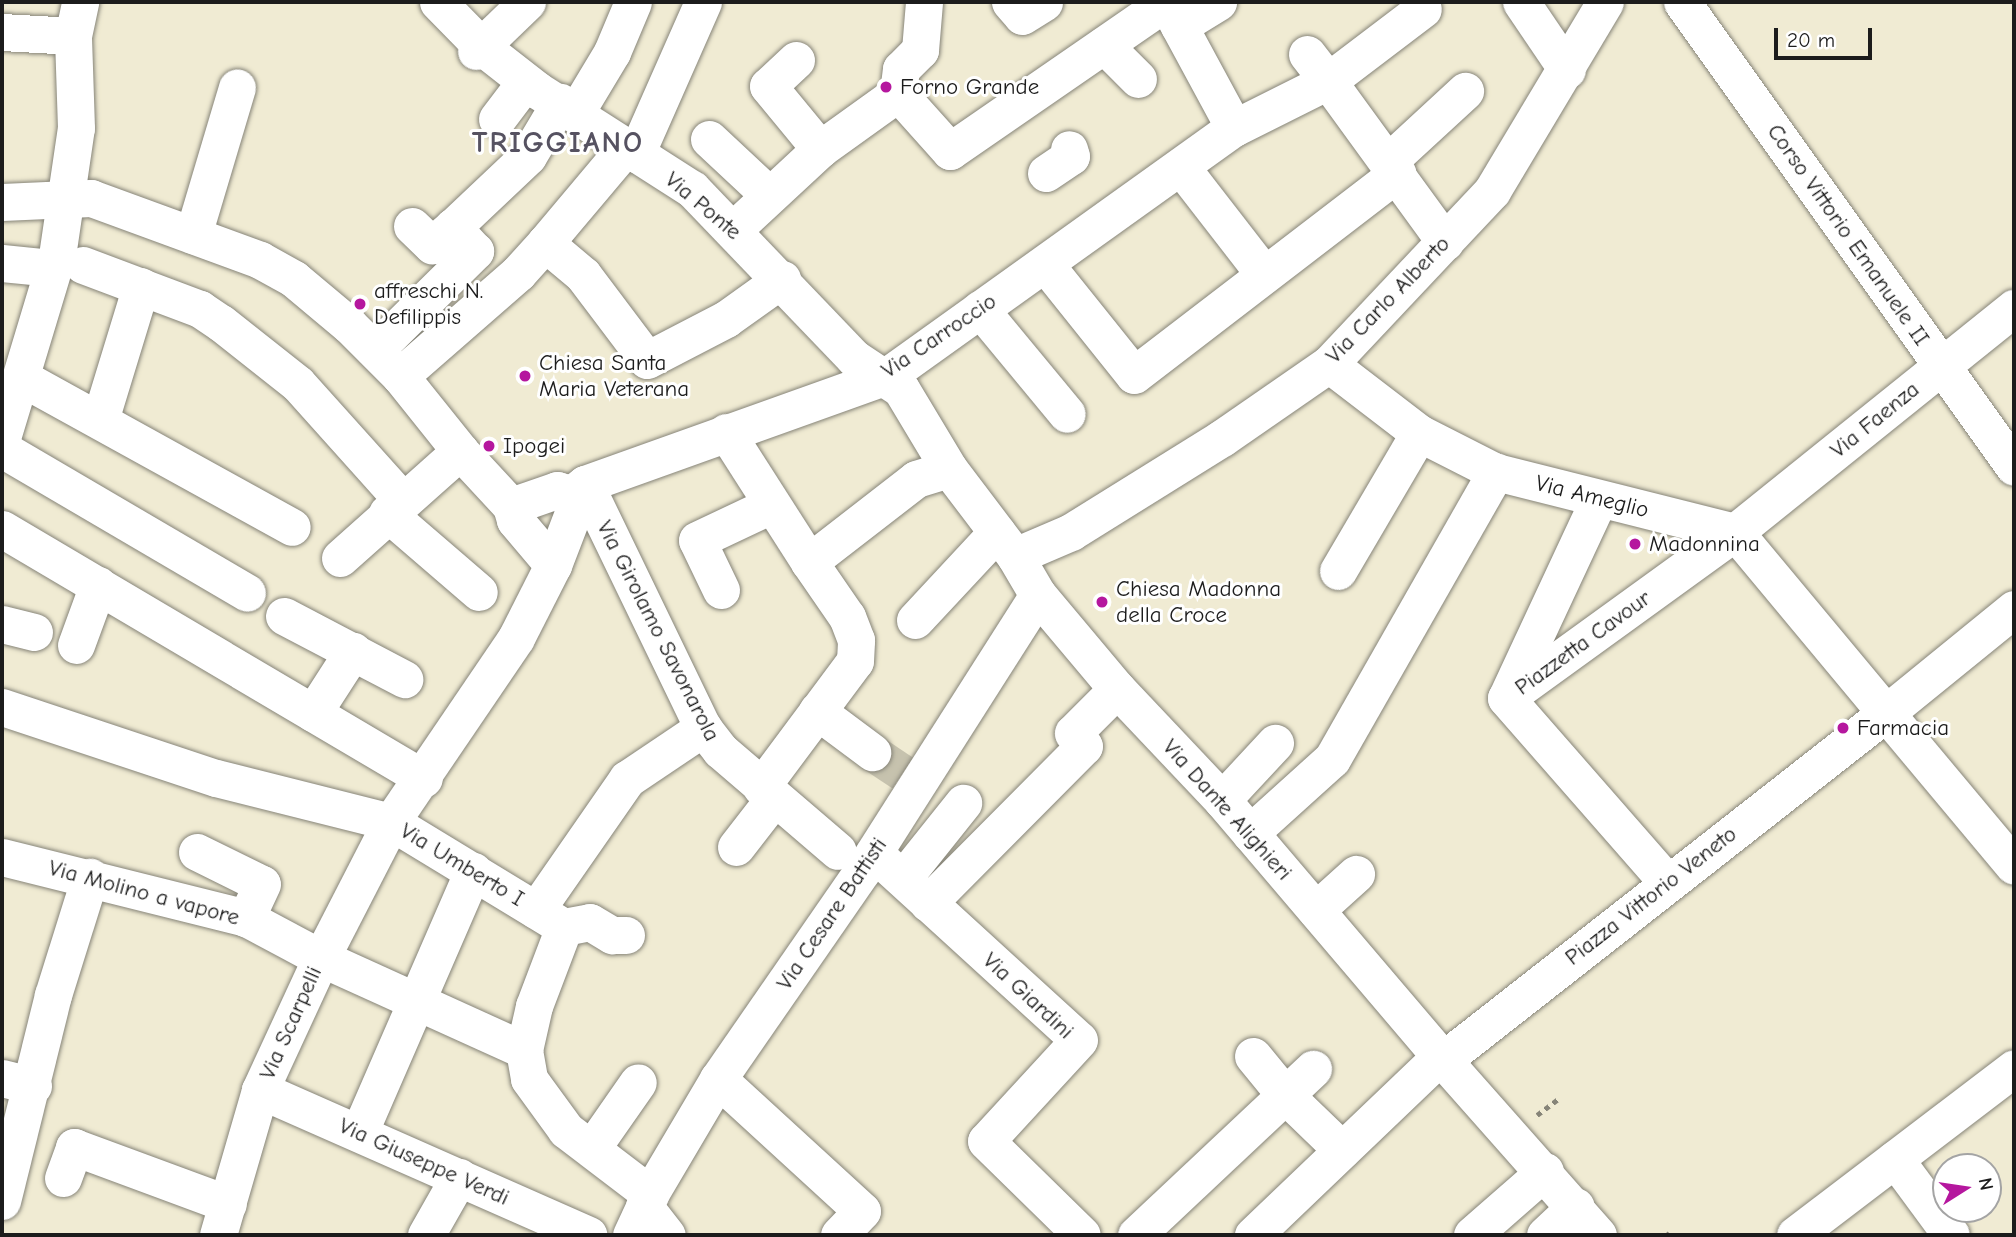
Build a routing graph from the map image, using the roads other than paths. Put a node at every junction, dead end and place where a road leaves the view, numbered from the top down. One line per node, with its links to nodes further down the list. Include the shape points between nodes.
1 (439, 2): 17 (street, Via Ponte)
2 (527, 2): 17 (street)
3 (633, 2): 26 (street, via 612,52)
4 (703, 2): 31 (street)
5 (923, 2): 25 (street, via 920,50 901,69)
6 (1010, 2): 7 (street, via 1022,16)
7 (1044, 2)
8 (1218, 2): 13 (street)
9 (1521, 2): 20 (street)
10 (1605, 2): 20 (street, Via Carlo Alberto)
11 (1682, 2): 52 (street, Corso Vittorio Emanuele II)
12 (1423, 9): 19 (street, Via Carroccio)
13 (1171, 10): 16 (street); 28 (street)
14 (77, 19): 15 (street); 35 (street, via 76,128)
15 (2, 32)
16 (1104, 45): 21 (street); 25 (street, via 1038,93 1016,101 950,151)
17 (479, 49): 22 (street, Via Ponte)
18 (796, 60): 30 (street, via 768,86)
19 (1317, 67): 28 (street, Via Carroccio); 33 (street)
20 (1567, 70): 39 (street, Via Carlo Alberto, via 1492,191)
21 (1138, 79)
22 (525, 82): 26 (street, Via Ponte); 27 (street)
23 (237, 87): 38 (street)
24 (1465, 91): 33 (street)
25 (898, 93): 30 (street)
26 (568, 107): 31 (street, Via Ponte); 49 (street, via 528,156 443,237)
27 (497, 119)
28 (1234, 128): 32 (street, Via Carroccio)
29 (709, 139): 34 (street)
30 (820, 149): 34 (street)
31 (630, 151): 37 (street, Via Ponte, via 692,189); 40 (street)
32 (1181, 167): 43 (street, Via Carroccio); 44 (street)
33 (1393, 168): 39 (street); 44 (street)
34 (769, 195): 37 (street)
35 (67, 198): 36 (street, via 46,203); 38 (street, via 91,198); 42 (street)
36 (2, 202)
37 (734, 229): 45 (street, Via Ponte)
38 (193, 235): 49 (street, via 260,260 294,279)
39 (1445, 242): 50 (street, Via Carlo Alberto)
40 (545, 243): 45 (street, via 583,275 647,360 726,319); 53 (street, via 519,273)
41 (2, 263): 42 (street)
42 (66, 263): 46 (street); 51 (street)
43 (1045, 264): 44 (street, via 1134,375); 47 (street, Via Carroccio)
44 (1264, 274)
45 (782, 279): 54 (street, Via Ponte, via 854,358)
46 (141, 286): 56 (street); 69 (street, via 200,309 298,384)
47 (980, 309): 54 (street, Via Carroccio); 55 (street)
48 (2014, 309): 52 (street, Via Faenza)
49 (376, 350): 53 (street)
50 (1329, 364): 58 (street, Via Ameglio); 73 (street, Via Carlo Alberto, via 1222,438 1071,532)
51 (17, 365): 56 (street); 59 (street)
52 (1942, 367): 62 (street, Corso Vittorio Emanuele II); 72 (street, Via Faenza)
53 (401, 376): 61 (street)
54 (887, 376): 57 (street, Via Carroccio); 63 (street, Via Dante Alighieri, via 901,389)
55 (1067, 414)
56 (100, 420): 70 (street)
57 (726, 432): 65 (street, Via Carroccio); 67 (street)
58 (1419, 433): 64 (street, Via Ameglio); 77 (street)
59 (2, 438)
60 (2, 449): 81 (street)
61 (460, 451): 68 (street); 69 (street)
62 (2014, 467)
63 (948, 469): 73 (street, Via Dante Alighieri); 75 (street, via 916,479)
64 (1496, 472): 66 (street, Via Ameglio); 103 (street, via 1332,759)
65 (579, 489): 68 (street, Via Carroccio, via 557,490); 76 (street); 95 (street, Via Girolamo Savonarola)
66 (1600, 499): 72 (street, Via Ameglio); 90 (street, Piazzetta Cavour)
67 (771, 505): 75 (street); 79 (street, via 697,540)
68 (511, 506): 76 (street, via 514,520)
69 (395, 507): 74 (street); 80 (street)
70 (292, 527)
71 (2, 528): 78 (street)
72 (1735, 532): 90 (street, Piazzetta Cavour); 94 (street)
73 (1006, 544): 82 (street, Via Dante Alighieri); 85 (street)
74 (340, 558)
75 (809, 562): 92 (street, via 847,617 856,640 855,661)
76 (552, 565): 98 (street, Via Scarpelli, via 516,638)
77 (1338, 572)
78 (98, 585): 86 (street); 93 (street)
79 (721, 590)
80 (479, 592)
81 (247, 593)
82 (1038, 595): 89 (street, Via Dante Alighieri); 108 (street, Via Cesare Battisti)
83 (2014, 609): 94 (street, Piazza Vittorio Veneto)
84 (284, 616): 87 (street)
85 (915, 620)
86 (76, 645)
87 (353, 651): 88 (street); 93 (street)
88 (404, 679)
89 (1117, 689): 100 (street, Via Dante Alighieri); 113 (street, via 1073,733 1084,746)
90 (1506, 698): 112 (street)
91 (2, 707): 102 (street, Via Umberto I, via 216,778)
92 (817, 711): 97 (street); 99 (street)
93 (313, 713): 98 (street)
94 (1886, 713): 106 (street); 112 (street, Piazza Vittorio Veneto)
95 (703, 728): 99 (street, Via Girolamo Savonarola, via 720,750); 116 (street, via 627,779)
96 (1275, 743): 100 (street)
97 (872, 752)
98 (424, 779): 102 (street, Via Scarpelli)
99 (768, 793): 104 (street); 108 (street, Via Girolamo Savonarola)
100 (1222, 800): 103 (street, Via Dante Alighieri)
101 (963, 803): 113 (street)
102 (391, 822): 109 (street, Via Umberto I); 118 (street, Via Scarpelli)
103 (1250, 833): 114 (street, Via Dante Alighieri)
104 (736, 847)
105 (197, 852): 115 (street, via 262,884)
106 (2010, 854)
107 (2, 857): 111 (street, Via Molino a vapore)
108 (857, 860): 113 (street, Via Giardini); 125 (street, Via Cesare Battisti)
109 (473, 871): 116 (street, Via Umberto I); 119 (street)
110 (1356, 874): 114 (street)
111 (90, 877): 115 (street, Via Molino a vapore); 126 (street, via 53,995)
112 (1667, 882): 122 (street, Piazza Vittorio Veneto)
113 (916, 890): 145 (street, Via Giardini, via 1079,1040 986,1141)
114 (1316, 910): 122 (street, Via Dante Alighieri)
115 (246, 918): 118 (street, Via Molino a vapore)
116 (550, 918): 117 (street, via 590,922 612,935); 120 (street)
117 (626, 935)
118 (321, 958): 119 (street, Via Molino a vapore); 128 (street, Via Scarpelli)
119 (416, 1000): 120 (street, Via Molino a vapore); 130 (street)
120 (524, 1050): 131 (street, via 529,1079 541,1102 566,1130)
121 (1253, 1056): 129 (street)
122 (1443, 1060): 132 (street, Piazza Vittorio Veneto, via 1430,1066); 134 (street)
123 (2014, 1068): 133 (street)
124 (1313, 1069): 129 (street)
125 (718, 1079): 139 (street, Via Cesare Battisti); 144 (street, via 862,1212)
126 (18, 1082): 137 (street)
127 (638, 1082): 131 (street)
128 (260, 1090): 130 (street, Via Giuseppe Verdi); 140 (street, Via Scarpelli)
129 (1285, 1095): 132 (street); 146 (street)
130 (359, 1133): 135 (street, Via Giuseppe Verdi)
131 (592, 1148): 139 (street)
132 (1342, 1150): 147 (street, Piazza Vittorio Veneto)
133 (1895, 1159): 151 (street); 152 (street)
134 (1545, 1171): 138 (street); 148 (street)
135 (459, 1177): 141 (street); 142 (street, Via Giuseppe Verdi)
136 (63, 1178): 140 (street, via 74,1147)
137 (2, 1201)
138 (1576, 1206): 149 (street); 150 (street)
139 (642, 1212): 143 (street)
140 (223, 1220)
141 (426, 1235)
142 (588, 1235)
143 (667, 1235)
144 (839, 1235)
145 (1082, 1235)
146 (1136, 1235)
147 (1254, 1235)
148 (1472, 1235)
149 (1545, 1235)
150 (1598, 1235)
151 (1795, 1235)
152 (1951, 1235)

